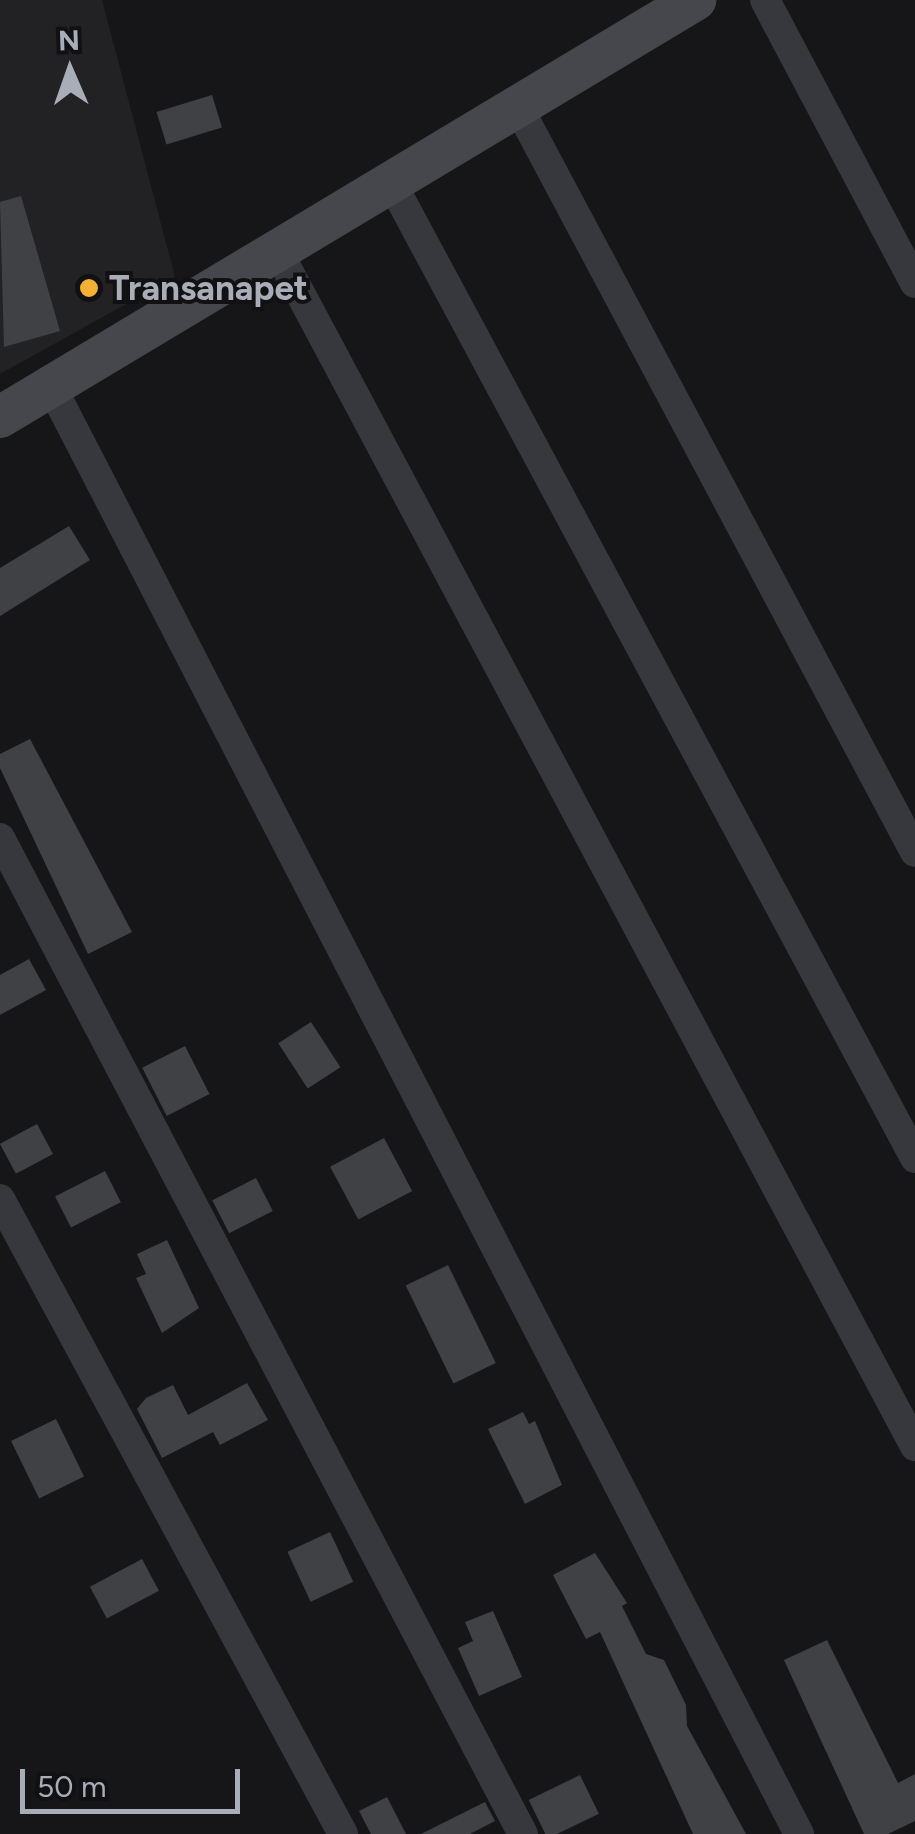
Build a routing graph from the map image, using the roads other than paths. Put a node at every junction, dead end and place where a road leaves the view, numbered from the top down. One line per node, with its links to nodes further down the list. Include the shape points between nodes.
1 (695, 0): 3 (main road)
2 (765, 0): 6 (street)
3 (517, 105): 4 (main road); 10 (street)
4 (390, 180): 5 (main road); 11 (street)
5 (276, 248): 7 (main road); 13 (street)
6 (915, 282)
7 (50, 386): 8 (main road); 16 (street)
8 (0, 417)
9 (0, 838): 15 (street)
10 (915, 852)
11 (915, 1158)
12 (0, 1200): 14 (street)
13 (915, 1446)
14 (344, 1834)
15 (524, 1834)
16 (799, 1834)

